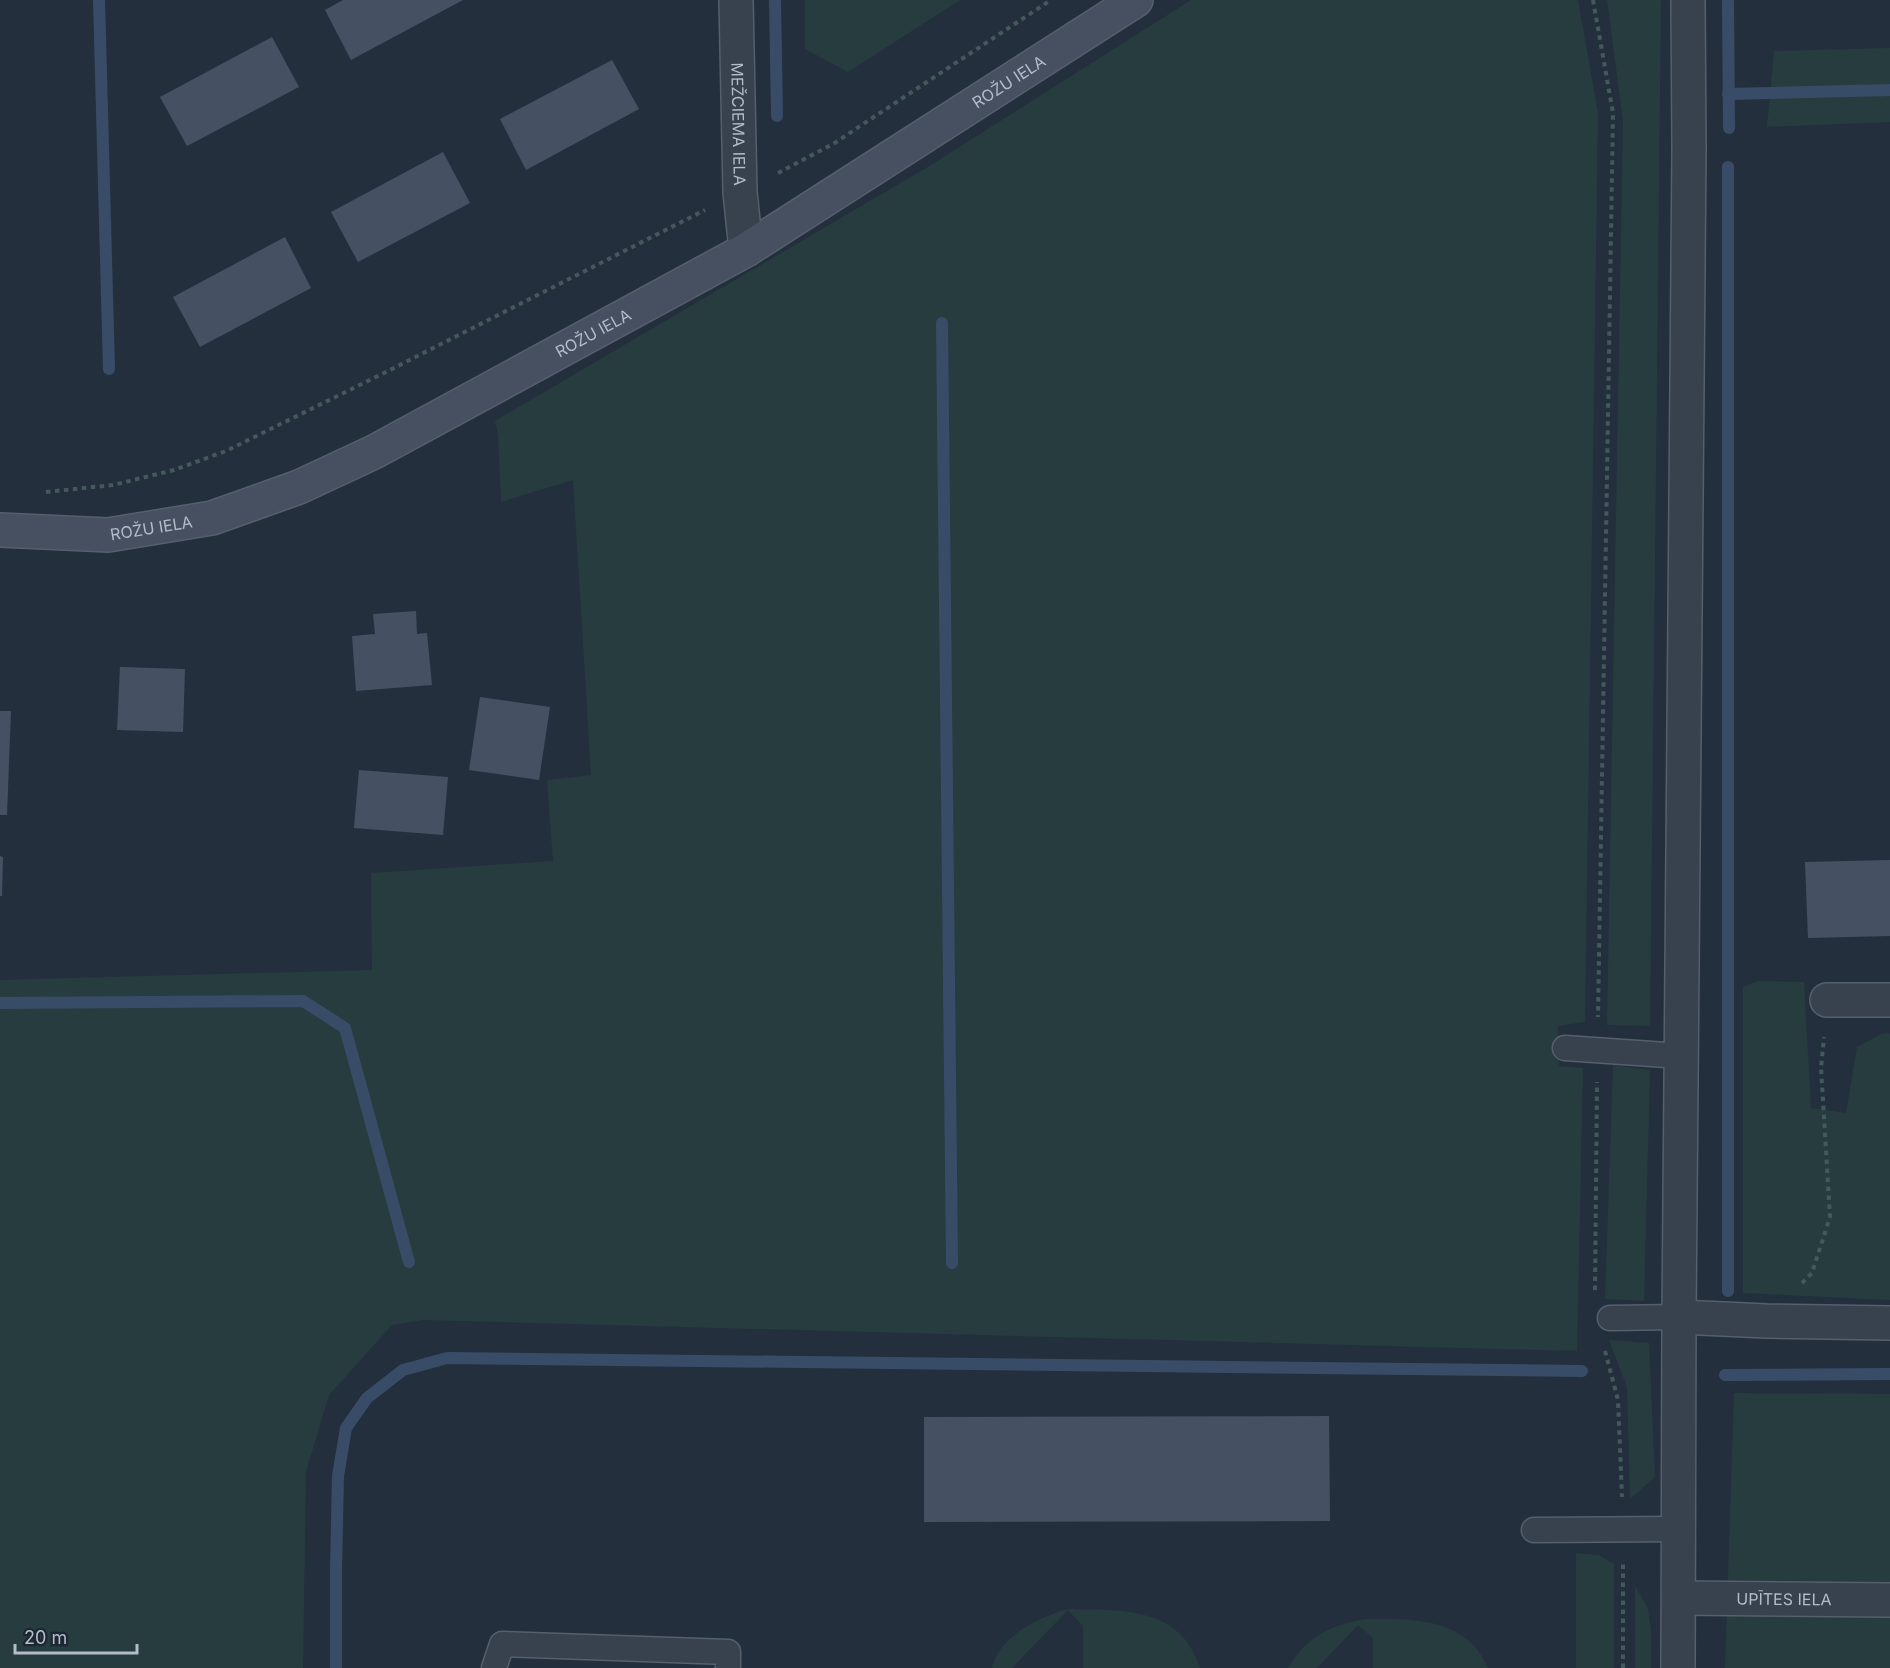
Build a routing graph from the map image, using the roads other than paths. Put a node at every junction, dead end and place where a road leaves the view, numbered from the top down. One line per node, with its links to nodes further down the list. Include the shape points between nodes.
1 (736, 0): 4 (street, MEŽCIEMA IELA, via 740,192)
2 (1136, 0): 4 (street, ROŽU IELA)
3 (1688, 0): 9 (street)
4 (746, 250): 5 (street, ROŽU IELA, via 374,452 299,487 212,518 108,535)
5 (0, 530)
6 (1827, 1000): 7 (street)
7 (1890, 1000)
8 (1565, 1048): 9 (lane)
9 (1681, 1056): 11 (street)
10 (1602, 1309): 11 (lane)
11 (1679, 1317): 12 (street); 13 (street)
12 (1890, 1323)
13 (1678, 1529): 14 (lane); 15 (street)
14 (1534, 1530)
15 (1679, 1599): 16 (street, UPĪTES IELA); 19 (street)
16 (1890, 1600)
17 (494, 1668): 18 (lane, via 502,1644 728,1652)
18 (728, 1668)
19 (1678, 1668)

